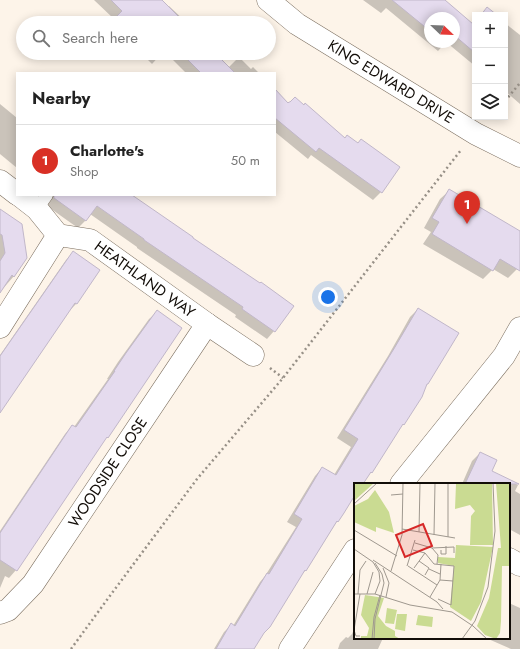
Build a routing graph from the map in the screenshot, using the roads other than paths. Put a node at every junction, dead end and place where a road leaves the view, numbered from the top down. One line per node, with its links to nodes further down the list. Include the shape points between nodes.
1 (268, 0): 2 (street, KING EDWARD DRIVE, via 297,24 476,134)
2 (520, 156)
3 (0, 181): 4 (street)
4 (16, 193)
5 (24, 196): 6 (street)
6 (42, 202): 7 (street)
7 (58, 235): 8 (street, HEATHLAND WAY, via 90,240); 9 (street)
8 (207, 324): 11 (street, HEATHLAND WAY); 16 (street, WOODSIDE CLOSE, via 33,584 8,610)
9 (0, 327)
10 (520, 328): 12 (street, via 504,356)
11 (253, 355)
12 (402, 483)
13 (354, 552): 17 (street)
14 (510, 560): 15 (street)
15 (520, 565)
16 (0, 613)
17 (290, 649)

